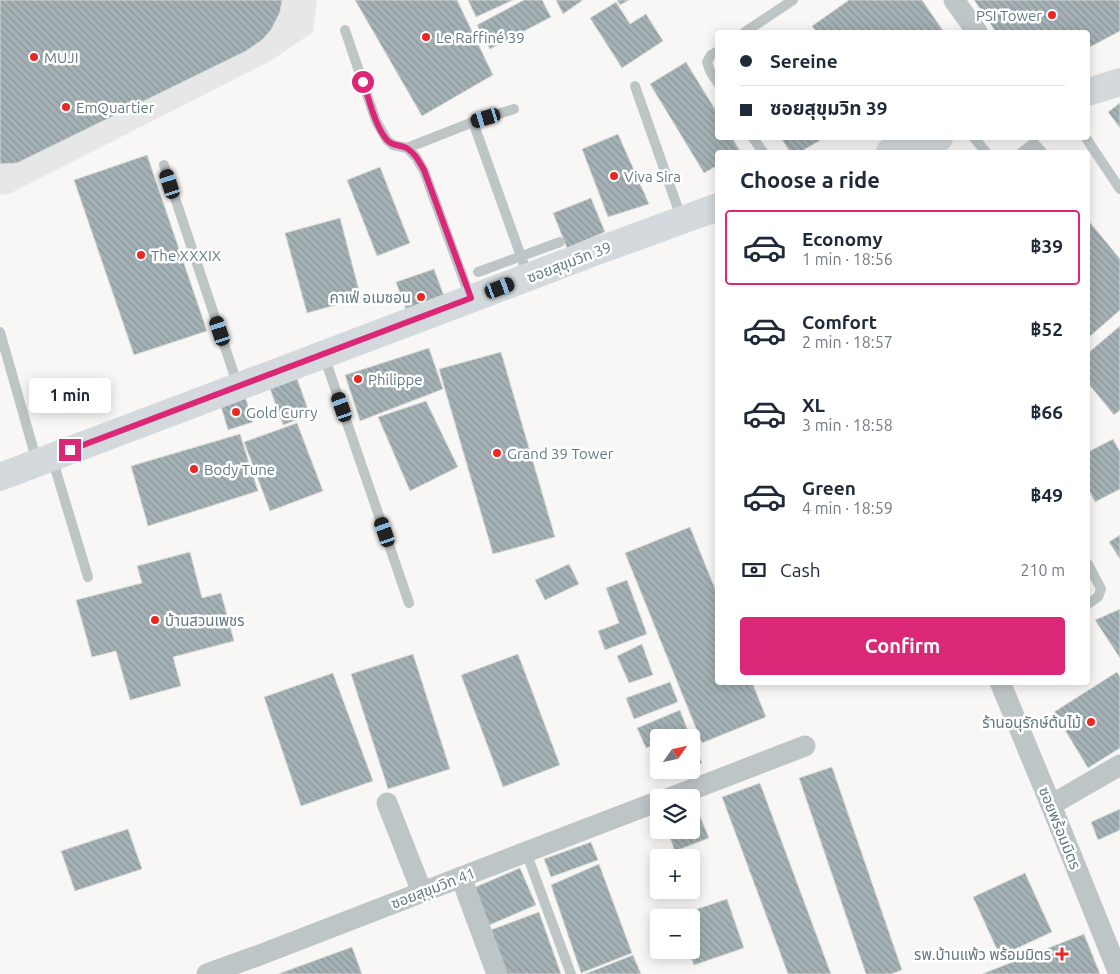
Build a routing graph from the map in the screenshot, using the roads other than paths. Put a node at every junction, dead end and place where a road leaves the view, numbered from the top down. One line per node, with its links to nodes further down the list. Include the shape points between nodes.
1 (793, 0): 4 (lane)
2 (954, 0): 5 (street)
3 (345, 30): 16 (lane, via 376,121 387,140)
4 (747, 30)
5 (976, 30)
6 (715, 53): 7 (lane, via 707,62)
7 (715, 80)
8 (1120, 82): 10 (street)
9 (635, 86): 24 (lane)
10 (1090, 91)
11 (514, 109): 12 (lane)
12 (473, 122): 16 (lane); 26 (lane)
13 (932, 140): 17 (street)
14 (976, 140): 18 (lane)
15 (1087, 140): 22 (lane)
16 (407, 148): 28 (lane, via 424,170)
17 (897, 150)
18 (984, 150)
19 (1025, 150): 20 (lane, via 1034,143)
20 (1040, 150)
21 (164, 165): 31 (lane)
22 (1120, 189)
23 (715, 208): 24 (street, ซอยสุขุมวิท 39)
24 (682, 220): 26 (street, ซอยสุขุมวิท 39)
25 (560, 242): 26 (lane)
26 (525, 267): 27 (lane); 28 (street, ซอยสุขุมวิท 39)
27 (478, 272)
28 (471, 298): 30 (street, ซอยสุขุมวิท 39)
29 (0, 332): 32 (lane)
30 (324, 354): 31 (street, ซอยสุขุมวิท 39); 36 (lane)
31 (238, 387): 32 (street, ซอยสุขุมวิท 39)
32 (44, 460): 33 (street, ซอยสุขุมวิท 39); 35 (lane)
33 (0, 477)
34 (1090, 568): 37 (lane, via 1101,589 1098,597)
35 (88, 577)
36 (409, 603)
37 (1090, 603)
38 (1001, 685): 44 (street, ซอยพร้อมมิตร)
39 (805, 746): 41 (street)
40 (1120, 766): 44 (street)
41 (693, 789)
42 (387, 803): 47 (street)
43 (650, 805): 45 (street, ซอยสุขุมวิท 41)
44 (1051, 805): 51 (street, ซอยพร้อมมิตร)
45 (526, 852): 46 (street, ซอยสุขุมวิท 41); 50 (lane)
46 (461, 877): 47 (street, ซอยสุขุมวิท 41); 49 (street)
47 (422, 892): 48 (street, ซอยสุขุมวิท 41)
48 (206, 974)
49 (497, 974)
50 (571, 974)
51 (1119, 974)

